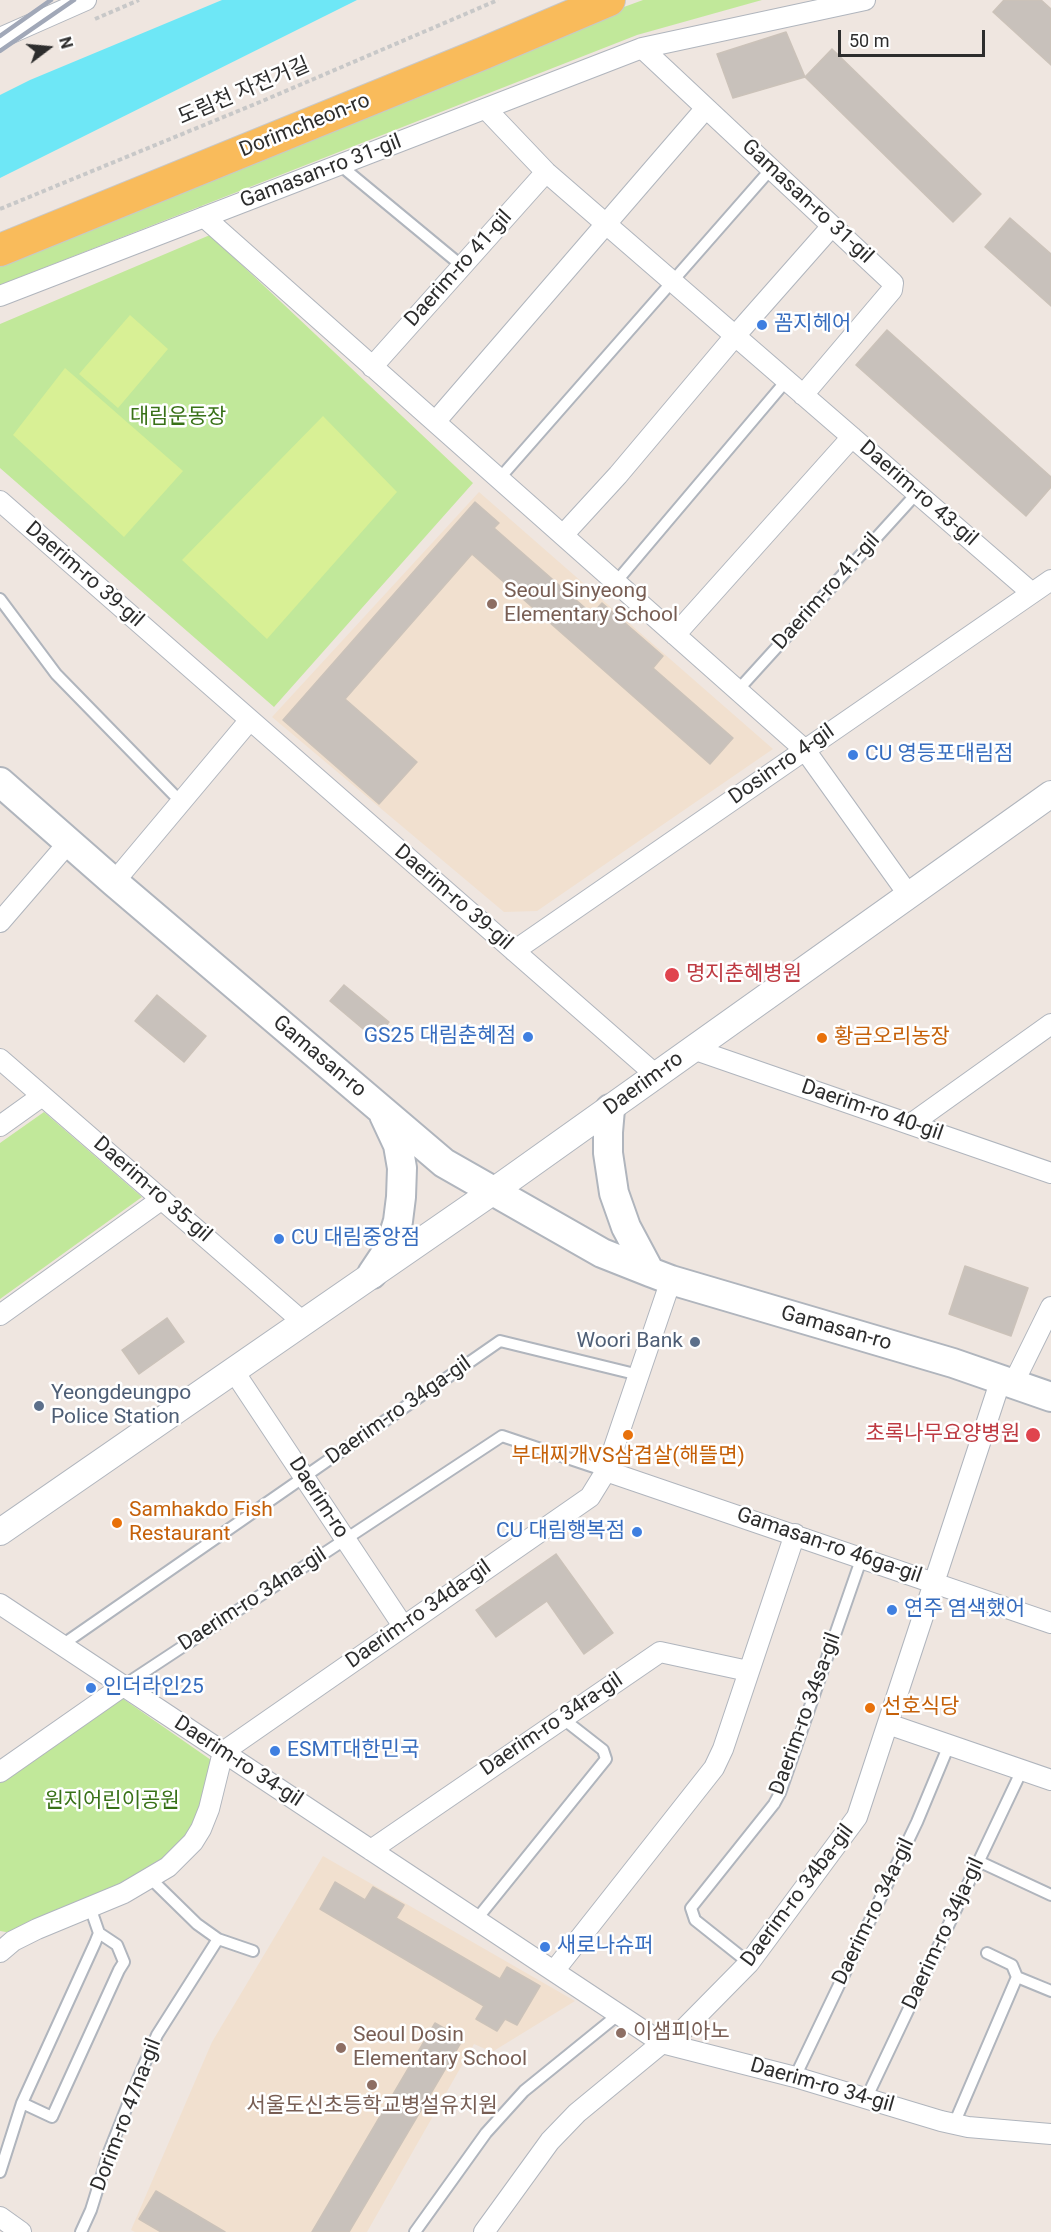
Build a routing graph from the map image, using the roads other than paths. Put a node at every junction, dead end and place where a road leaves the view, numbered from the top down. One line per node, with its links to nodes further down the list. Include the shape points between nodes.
1 (86, 0): 4 (street)
2 (609, 0): 14 (main road, Dorimcheon-ro)
3 (865, 0): 5 (street, Gamasan-ro 31-gil)
4 (0, 38)
5 (642, 48): 6 (street, Gamasan-ro 31-gil); 7 (street, Gamasan-ro 31-gil)
6 (706, 108): 8 (street, Gamasan-ro 31-gil); 12 (street)
7 (486, 109): 10 (street, Daerim-ro 43-gil); 11 (street, Gamasan-ro 31-gil)
8 (771, 169): 13 (street, Gamasan-ro 31-gil); 16 (lane)
9 (346, 170): 15 (lane, Gamasan-ro 31-gil)
10 (546, 172): 12 (street, Daerim-ro 43-gil); 15 (street, Daerim-ro 41-gil)
11 (204, 217): 17 (street, Gamasan-ro 31-gil); 19 (street)
12 (606, 224): 16 (street, Daerim-ro 43-gil); 22 (street)
13 (832, 226): 18 (street); 21 (street, Gamasan-ro 31-gil, via 893,283 892,290)
14 (0, 250)
15 (462, 266): 19 (street, Daerim-ro 41-gil)
16 (672, 281): 18 (street, Daerim-ro 43-gil); 24 (lane)
17 (0, 296)
18 (735, 336): 20 (street, Daerim-ro 43-gil); 27 (street)
19 (372, 367): 22 (street)
20 (786, 381): 21 (street, Daerim-ro 43-gil); 29 (lane)
21 (803, 395): 23 (street, Daerim-ro 43-gil)
22 (435, 422): 24 (street)
23 (852, 437): 25 (street, Daerim-ro 43-gil); 32 (street)
24 (499, 479): 27 (street)
25 (917, 493): 30 (street, Daerim-ro 43-gil); 33 (lane, Daerim-ro 41-gil)
26 (0, 501): 34 (street, Daerim-ro 39-gil)
27 (563, 535): 29 (street)
28 (1051, 580): 30 (street, Dosin-ro 4-gil)
29 (616, 582): 32 (street)
30 (1032, 593): 35 (street, Dosin-ro 4-gil)
31 (0, 599): 38 (lane, via 56,674)
32 (675, 635): 33 (street)
33 (738, 690): 35 (street)
34 (249, 721): 38 (street); 43 (street, Daerim-ro 39-gil)
35 (805, 750): 41 (street); 43 (street, Dosin-ro 4-gil)
36 (0, 782): 39 (main road, Gamasan-ro)
37 (1051, 794): 41 (street, Daerim-ro)
38 (181, 802): 40 (street)
39 (69, 842): 40 (main road, Gamasan-ro); 42 (street)
40 (114, 882): 50 (main road, Gamasan-ro)
41 (908, 894): 45 (street, Daerim-ro)
42 (0, 922)
43 (514, 951): 47 (street, Daerim-ro 39-gil)
44 (1051, 1024): 51 (street)
45 (693, 1049): 47 (street, Daerim-ro); 51 (street, Daerim-ro 40-gil)
46 (0, 1059): 48 (street, Daerim-ro 35-gil)
47 (656, 1075): 49 (street, Daerim-ro)
48 (42, 1096): 52 (street); 55 (street, Daerim-ro 35-gil)
49 (610, 1108): 54 (street, Daerim-ro); 57 (main road, via 608,1153 614,1192 626,1227)
50 (382, 1110): 54 (main road, Gamasan-ro, via 444,1163); 56 (main road, via 398,1145 401,1197 390,1247)
51 (911, 1124): 53 (street, Daerim-ro 40-gil)
52 (0, 1126)
53 (1051, 1173)
54 (495, 1190): 56 (street, Daerim-ro); 57 (main road, Gamasan-ro, via 602,1253)
55 (162, 1199): 59 (street); 60 (street, Daerim-ro 35-gil)
56 (372, 1274): 60 (street, Daerim-ro)
57 (661, 1276): 62 (street); 63 (main road, Gamasan-ro)
58 (1051, 1307): 63 (street)
59 (0, 1315)
60 (303, 1322): 61 (street, Daerim-ro)
61 (233, 1370): 66 (street, Daerim-ro); 67 (street, Daerim-ro)
62 (639, 1375): 65 (street); 66 (lane, Daerim-ro 34ga-gil, via 500,1341)
63 (1007, 1382): 64 (main road, Gamasan-ro); 71 (street)
64 (1051, 1397)
65 (606, 1471): 68 (street, Gamasan-ro 46ga-gil); 69 (lane, Daerim-ro 34na-gil, via 502,1436); 74 (street, Daerim-ro 34da-gil, via 590,1497)
66 (304, 1477): 69 (street, Daerim-ro); 75 (lane, Daerim-ro 34ga-gil)
67 (0, 1532)
68 (795, 1534): 70 (street, Gamasan-ro 46ga-gil); 76 (street)
69 (345, 1539): 74 (street, Daerim-ro); 77 (lane, Daerim-ro 34na-gil)
70 (862, 1557): 71 (street, Gamasan-ro 46ga-gil); 96 (lane, Daerim-ro 34sa-gil, via 780,1793 691,1908 695,1920)
71 (934, 1582): 73 (street, Gamasan-ro 46ga-gil); 79 (street, Daerim-ro 34ba-gil)
72 (0, 1604): 75 (street, Daerim-ro 34-gil)
73 (1051, 1623)
74 (403, 1626): 81 (street, Daerim-ro 34da-gil)
75 (62, 1645): 77 (street, Daerim-ro 34-gil)
76 (748, 1671): 78 (street, Daerim-ro 34ra-gil, via 660,1652); 97 (street, via 714,1768)
77 (123, 1686): 81 (street, Daerim-ro 34-gil); 83 (street)
78 (562, 1718): 85 (street, Daerim-ro 34ra-gil); 90 (lane, via 603,1750 606,1759)
79 (888, 1724): 80 (street); 96 (street, Daerim-ro 34ba-gil, via 857,1816)
80 (949, 1745): 82 (street); 102 (lane, Daerim-ro 34a-gil, via 917,1822)
81 (223, 1752): 85 (street, Daerim-ro 34-gil); 87 (street, via 201,1829 181,1856)
82 (1022, 1770): 84 (street); 86 (lane, Daerim-ro 34ja-gil)
83 (0, 1772)
84 (1051, 1780)
85 (371, 1850): 90 (street, Daerim-ro 34-gil)
86 (978, 1861): 88 (lane); 103 (lane, Daerim-ro 34ja-gil)
87 (151, 1879): 89 (street); 92 (lane)
88 (1051, 1895)
89 (90, 1907): 91 (lane); 93 (street)
90 (476, 1920): 97 (street, Daerim-ro 34-gil)
91 (99, 1933): 104 (lane); 104 (lane, via 117,1945 124,1962 52,2117)
92 (218, 1940): 94 (lane); 110 (lane, Dorim-ro 47na-gil, via 157,2036)
93 (4, 1944)
94 (253, 1951)
95 (987, 1953): 98 (lane, via 1012,1965)
96 (749, 1964): 101 (street, Daerim-ro 34ba-gil, via 678,2035)
97 (554, 1971): 100 (street, Daerim-ro 34-gil)
98 (1017, 1977): 99 (lane); 105 (lane)
99 (1051, 1991)
100 (619, 2014): 101 (street, Daerim-ro 34-gil); 111 (lane, via 524,2091 486,2133)
101 (662, 2043): 102 (street, Daerim-ro 34-gil); 112 (street, Daerim-ro 34ba-gil, via 557,2134)
102 (795, 2077): 103 (street, Daerim-ro 34-gil)
103 (866, 2098): 105 (street, Daerim-ro 34-gil)
104 (22, 2103): 107 (lane)
105 (954, 2124): 106 (street, Daerim-ro 34-gil)
106 (1051, 2134)
107 (0, 2172)
108 (0, 2217): 109 (street)
109 (21, 2232)
110 (81, 2232)
111 (415, 2232)
112 (484, 2232)

